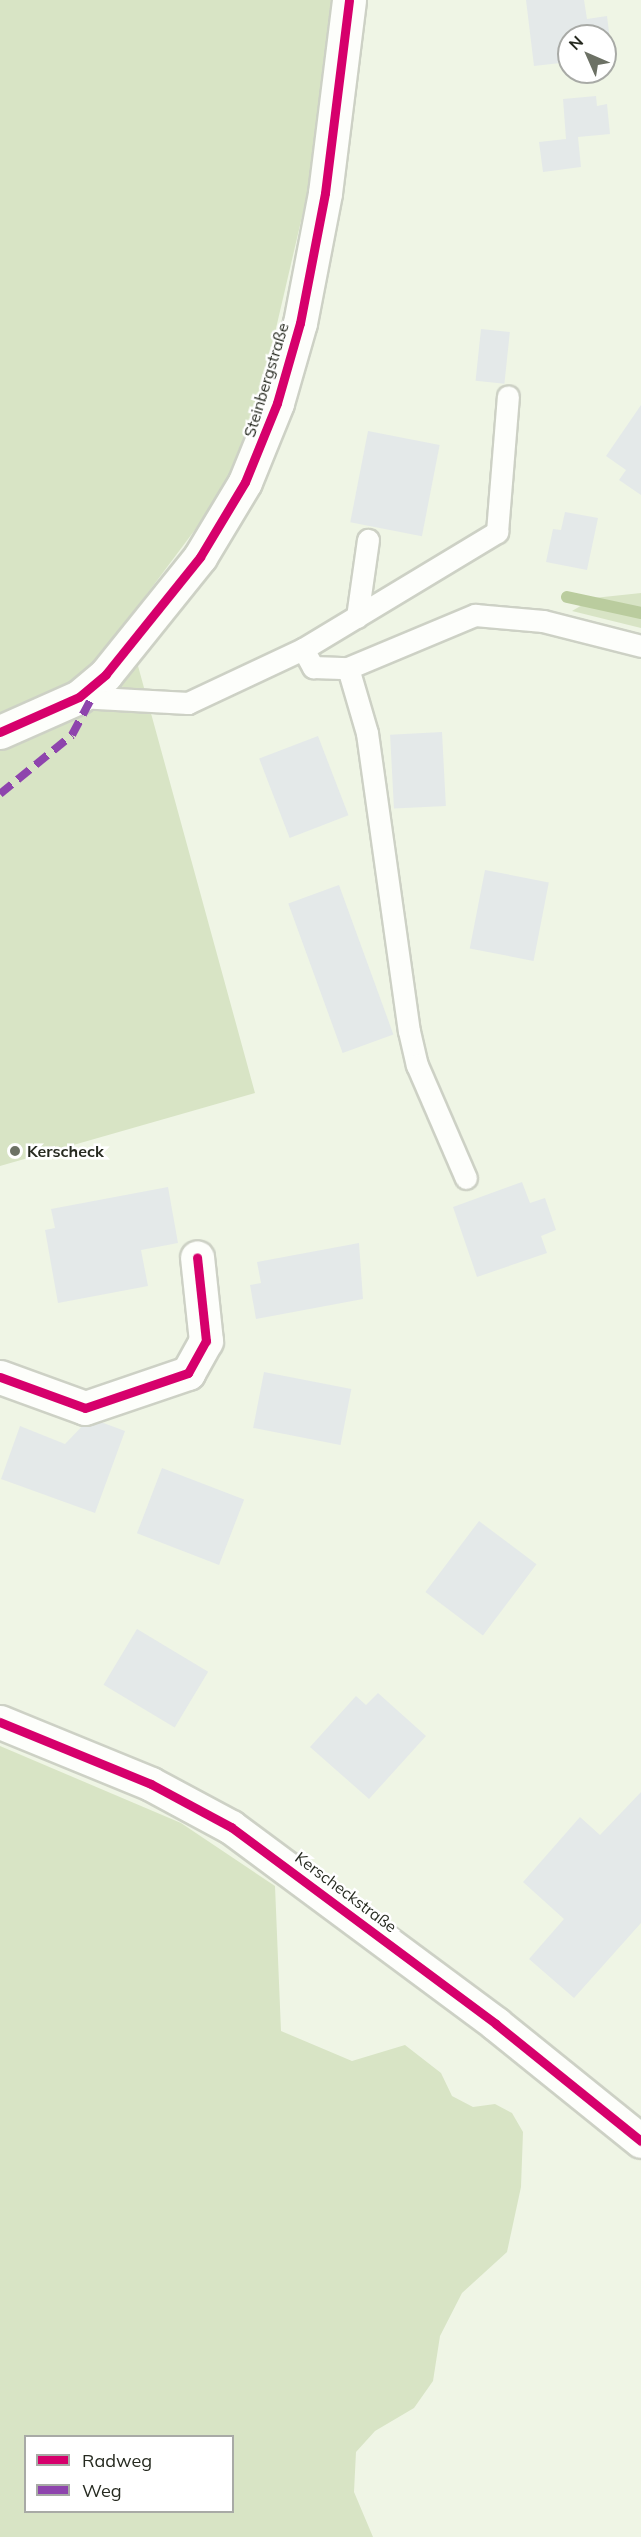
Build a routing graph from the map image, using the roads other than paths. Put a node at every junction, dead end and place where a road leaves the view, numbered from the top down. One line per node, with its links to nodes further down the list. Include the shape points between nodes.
1 (349, 0): 8 (street, Steinbergstraße, via 313,259 262,445 200,557 106,674)
2 (508, 396): 4 (lane, via 497,532)
3 (369, 540): 4 (lane)
4 (357, 617): 6 (lane)
5 (641, 646): 7 (lane, via 543,621 475,615)
6 (303, 649): 7 (lane, via 313,667); 8 (lane, via 188,703)
7 (348, 669): 10 (lane, via 367,733 409,1031 417,1065)
8 (79, 697): 9 (street, Steinbergstraße)
9 (0, 732)
10 (466, 1178)
11 (197, 1257): 12 (street, via 206,1341 188,1372 85,1408)
12 (0, 1377)
13 (0, 1722): 14 (street, Kerscheckstraße, via 151,1784 231,1827 496,2024)
14 (641, 2141)

